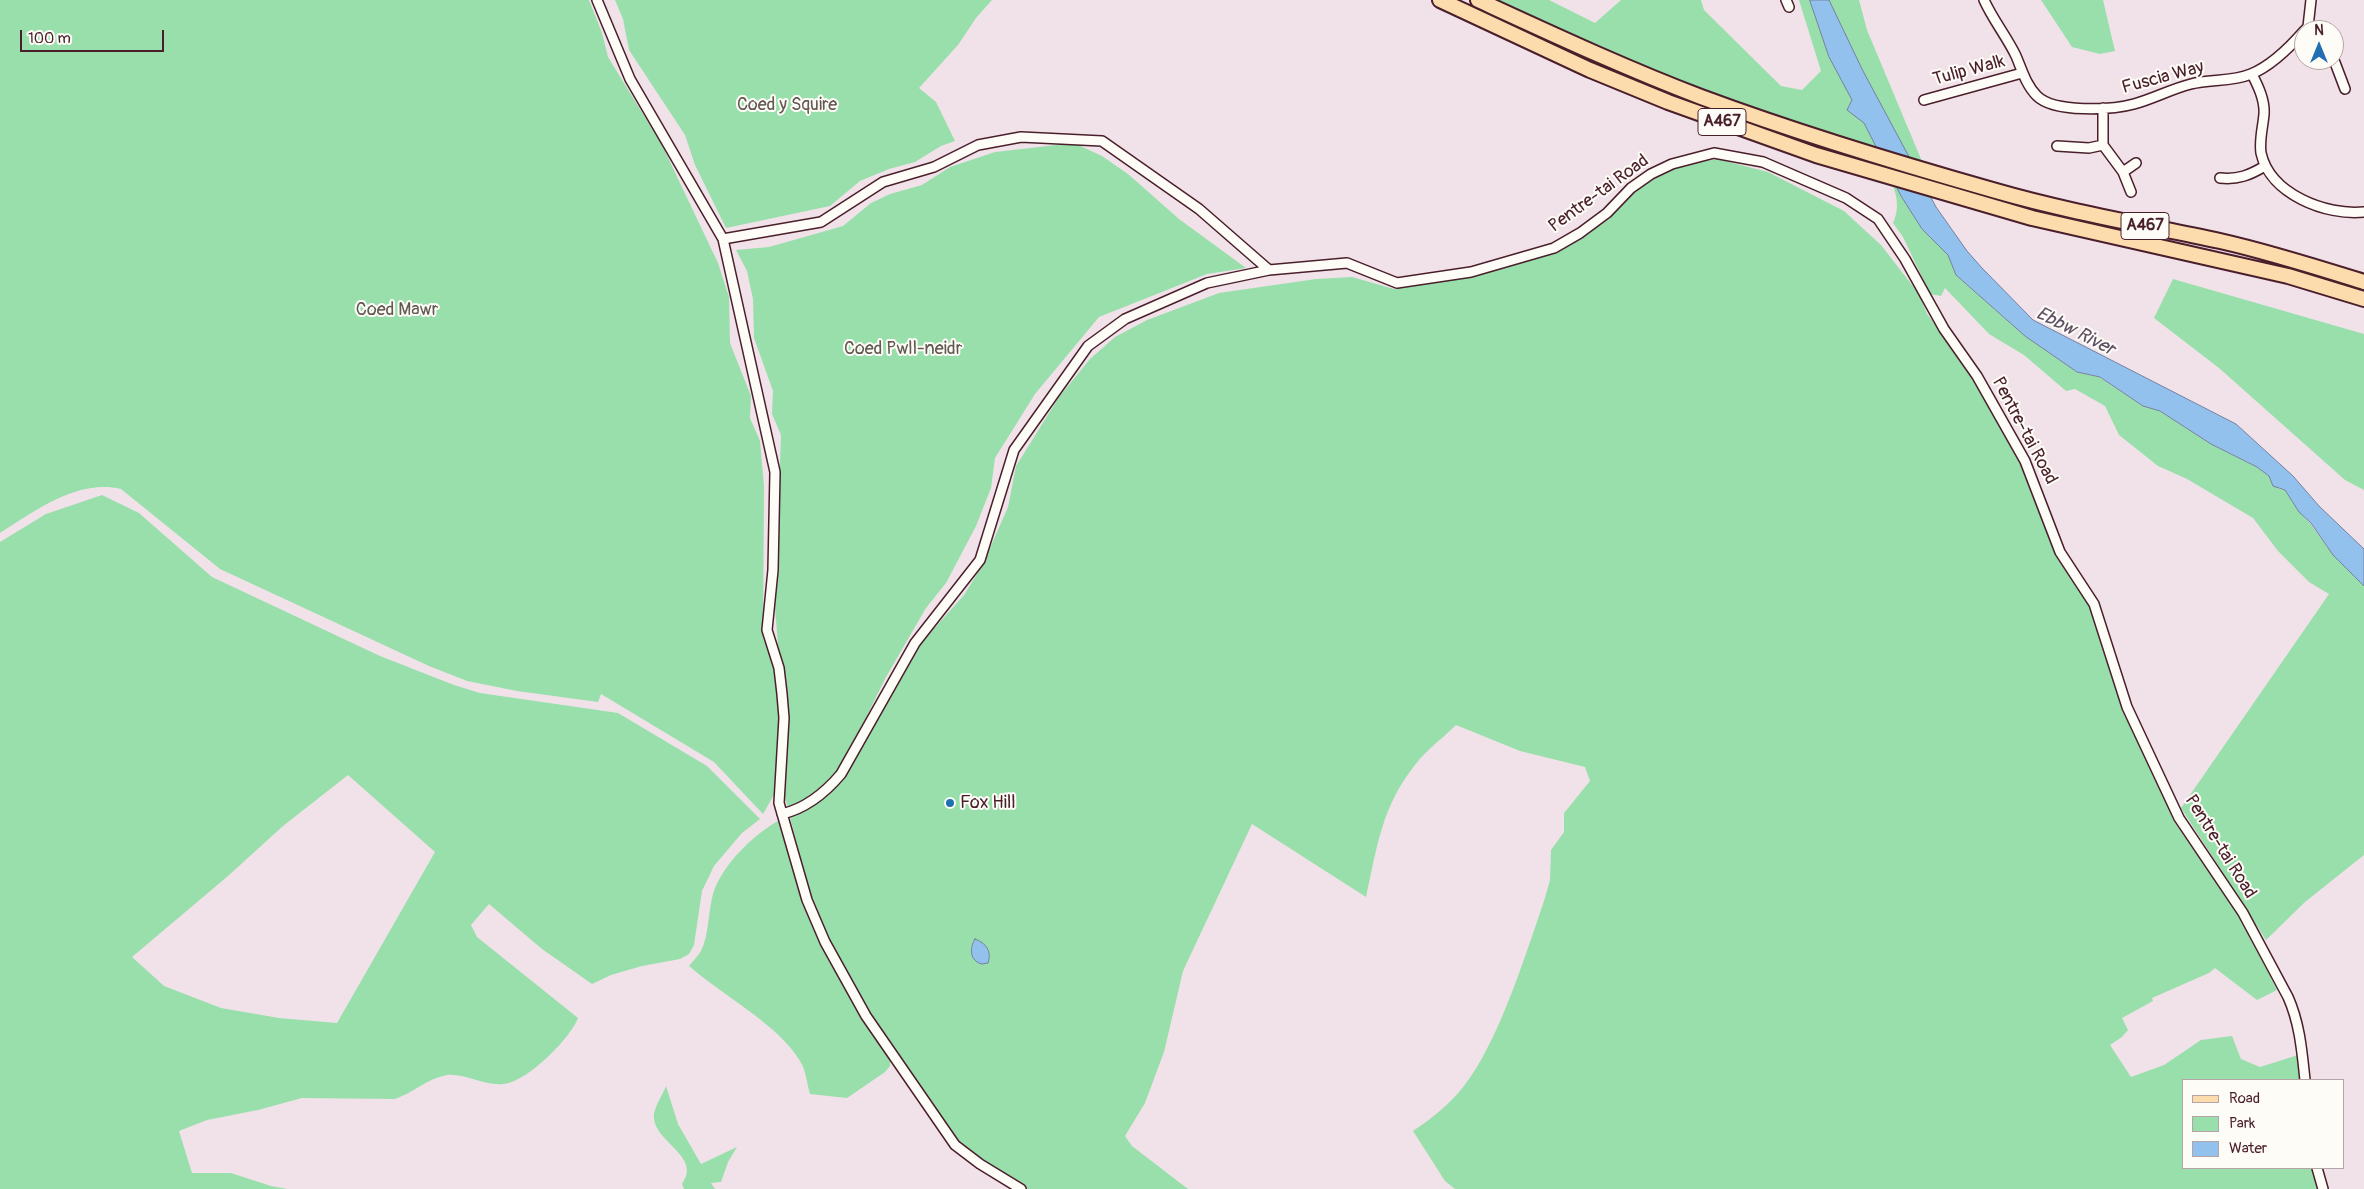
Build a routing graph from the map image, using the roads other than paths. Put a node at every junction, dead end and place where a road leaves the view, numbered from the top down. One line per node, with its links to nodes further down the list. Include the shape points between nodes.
1 (597, 0): 22 (street, via 630,79)
2 (1440, 0): 25 (main road, A467, via 1572,62 1668,102 1857,168 2042,221 2288,276)
3 (1478, 0): 24 (main road, A467, via 1596,55 1702,97 1854,148 2041,203 2220,241)
4 (1984, 0): 9 (street, Fuscia Way, via 2016,56)
5 (2311, 0): 6 (street, Fuscia Way)
6 (2309, 20)
7 (2294, 43): 10 (street, Fuscia Way)
8 (2338, 70): 11 (street)
9 (2022, 73): 12 (street, Tulip Walk); 13 (street, Fuscia Way, via 2038,97 2057,106)
10 (2252, 74): 13 (street, Fuscia Way, via 2192,84 2133,104); 17 (street, via 2264,112 2261,151)
11 (2345, 89)
12 (1924, 100)
13 (2102, 108): 14 (street)
14 (2103, 145): 15 (street, via 2089,148); 18 (street)
15 (2057, 146)
16 (2136, 163): 18 (street)
17 (2265, 166): 19 (street, via 2248,176); 21 (street, via 2271,176 2316,206)
18 (2123, 172): 20 (street)
19 (2220, 178)
20 (2131, 192)
21 (2364, 212)
22 (723, 239): 23 (street, via 821,222 883,182 934,167 978,145 1020,137 1102,141 1199,208); 26 (street, via 775,472 773,570 767,630 779,668 784,718 778,803)
23 (1269, 270): 26 (street, Pentre-tai Road, via 1208,283 1125,319 1088,346 1014,450 980,560 915,643 841,774 828,790 808,804); 27 (street, Pentre-tai Road, via 1347,263 1398,283 1471,272 1554,248 1607,213 1651,174 1672,164 1714,153 1763,162 1846,198 1878,219 2026,461 2060,552 2094,604 2127,707 2179,818 2243,913 2294,1010)
24 (2364, 282)
25 (2364, 299)
26 (782, 814): 29 (street, via 810,909 866,1016 955,1146)
27 (2305, 1079)
28 (2317, 1169): 30 (street)
29 (1021, 1189)
30 (2323, 1189)

